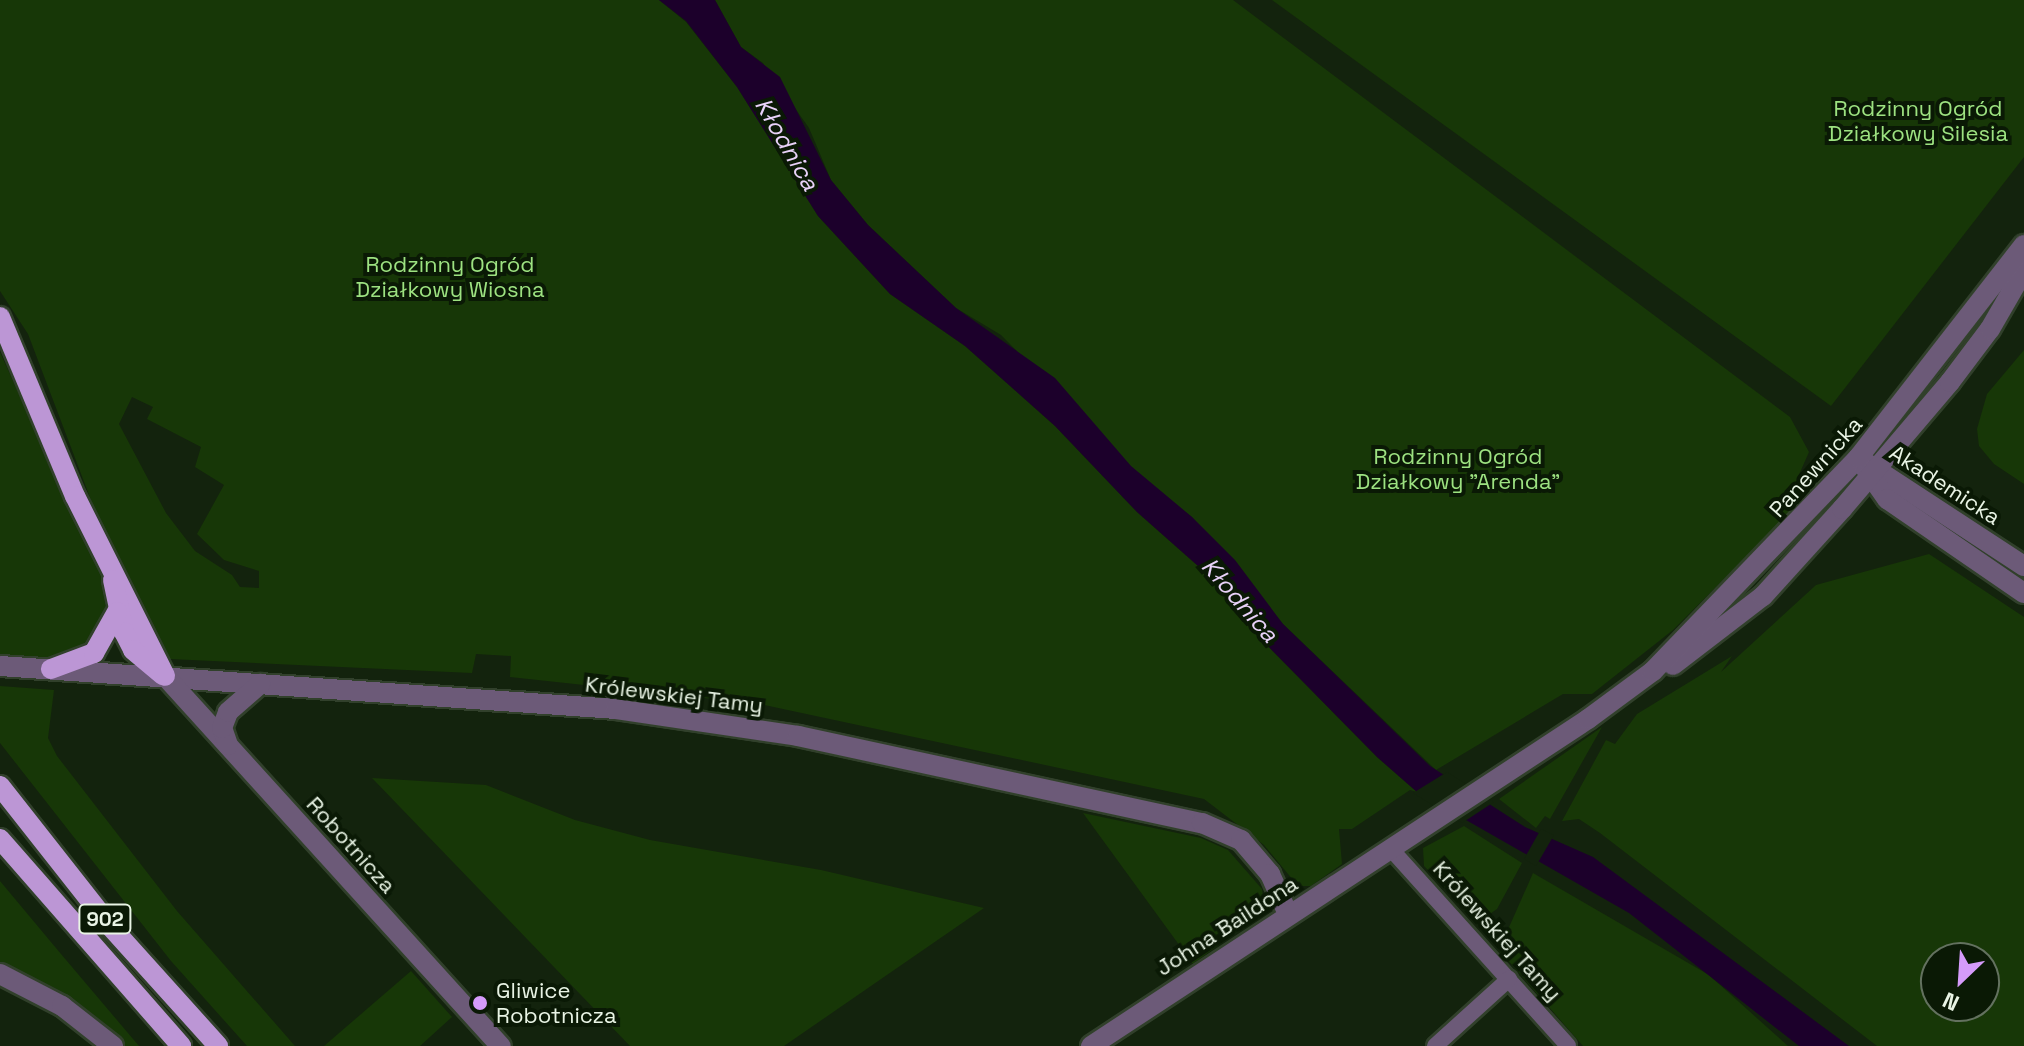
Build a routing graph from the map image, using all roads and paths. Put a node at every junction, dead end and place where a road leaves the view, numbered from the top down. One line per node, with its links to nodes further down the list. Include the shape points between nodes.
1 (2024, 245): 5 (street, Panewnicka)
2 (2024, 270): 4 (street, Panewnicka, via 1990,329)
3 (0, 317): 10 (main road)
4 (1900, 441): 5 (street, Panewnicka); 6 (street, via 1897,460)
5 (1868, 467): 6 (street, Akademicka); 7 (street, Akademicka); 8 (street, Panewnicka); 17 (street, Panewnicka, via 1702,626)
6 (1917, 492): 9 (street, Akademicka)
7 (1887, 499): 8 (street); 11 (street, Akademicka)
8 (1842, 509): 17 (street, Panewnicka, via 1723,631)
9 (2024, 566)
10 (113, 576): 12 (main road); 15 (main road)
11 (2024, 593)
12 (117, 612): 14 (main road, via 94,653); 15 (main road, via 133,650)
13 (0, 666): 14 (street, Królewskiej Tamy)
14 (51, 669): 15 (street, Królewskiej Tamy)
15 (165, 676): 16 (street, Królewskiej Tamy); 18 (street, Robotnicza)
16 (260, 684): 18 (street, via 228,712 222,728); 22 (street, Królewskiej Tamy, via 694,718 1202,823 1241,840 1270,874)
17 (1618, 698): 21 (street, Panewnicka)
18 (228, 745): 29 (street, Robotnicza)
19 (0, 786): 28 (main road, 902, via 111,927)
20 (0, 839): 27 (main road, 902)
21 (1390, 848): 22 (street, Johna Baildona); 24 (street, Królewskiej Tamy)
22 (1288, 914): 25 (street, Johna Baildona)
23 (0, 974): 26 (street, via 62,1006)
24 (1509, 979): 30 (street); 31 (street, Królewskiej Tamy)
25 (1093, 1045)
26 (113, 1046)
27 (181, 1046)
28 (218, 1046)
29 (501, 1046)
30 (1435, 1046)
31 (1568, 1046)

